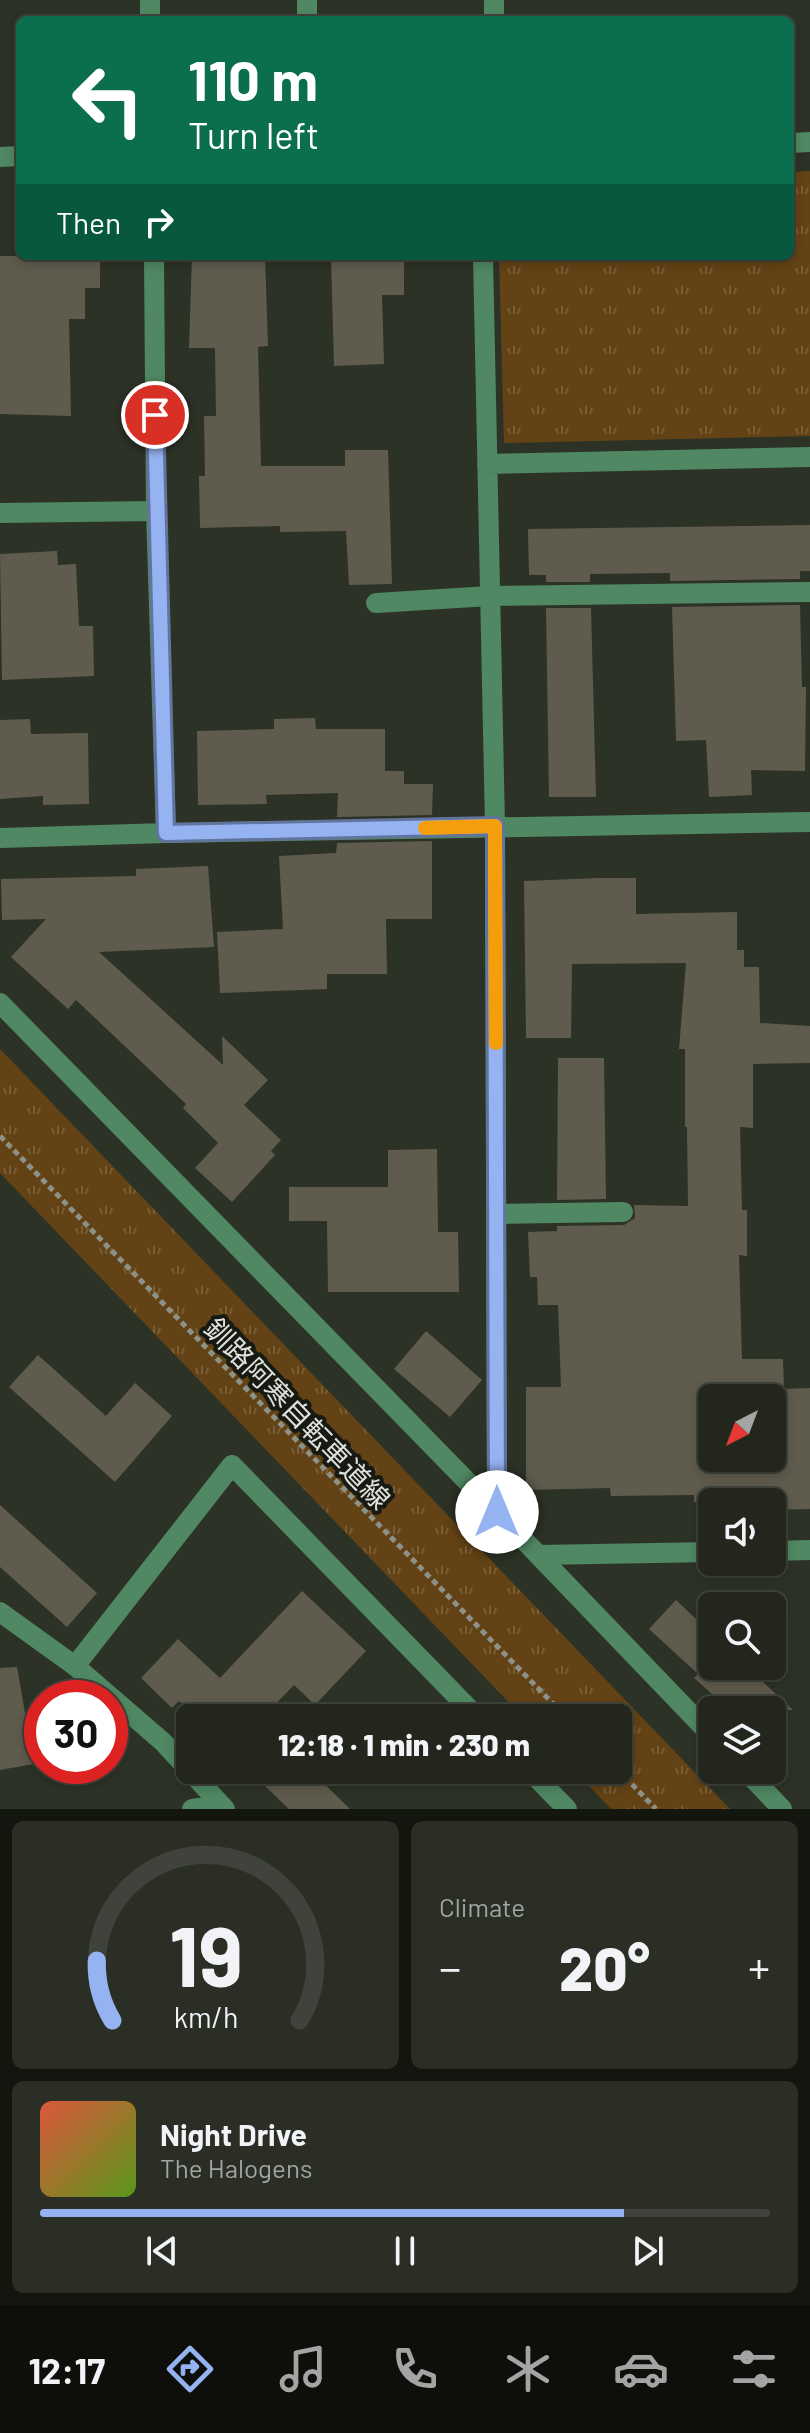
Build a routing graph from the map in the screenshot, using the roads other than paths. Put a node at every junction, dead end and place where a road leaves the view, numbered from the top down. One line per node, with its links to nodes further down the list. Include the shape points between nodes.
1 (154, 260): 5 (street)
2 (483, 260): 4 (street)
3 (810, 457): 4 (street)
4 (487, 464): 8 (street)
5 (156, 511): 6 (street); 12 (street)
6 (0, 513)
7 (810, 592): 8 (street)
8 (490, 596): 9 (street); 11 (street)
9 (376, 603)
10 (810, 822): 11 (street)
11 (495, 826): 12 (street); 16 (street)
12 (166, 833): 13 (street)
13 (0, 838)
14 (0, 1003): 17 (street)
15 (623, 1212): 16 (street)
16 (496, 1214): 17 (street)
17 (497, 1512): 21 (street)
18 (810, 1550): 19 (street)
19 (786, 1551)
20 (698, 1552): 21 (street)
21 (538, 1555): 25 (street)
22 (0, 1612): 23 (street)
23 (75, 1666): 24 (street, via 232,1465); 28 (street, via 163,1742)
24 (464, 1704)
25 (698, 1721)
26 (543, 1784): 30 (street)
27 (758, 1784): 31 (street)
28 (223, 1806): 29 (street)
29 (192, 1809)
30 (567, 1809)
31 (782, 1809)

